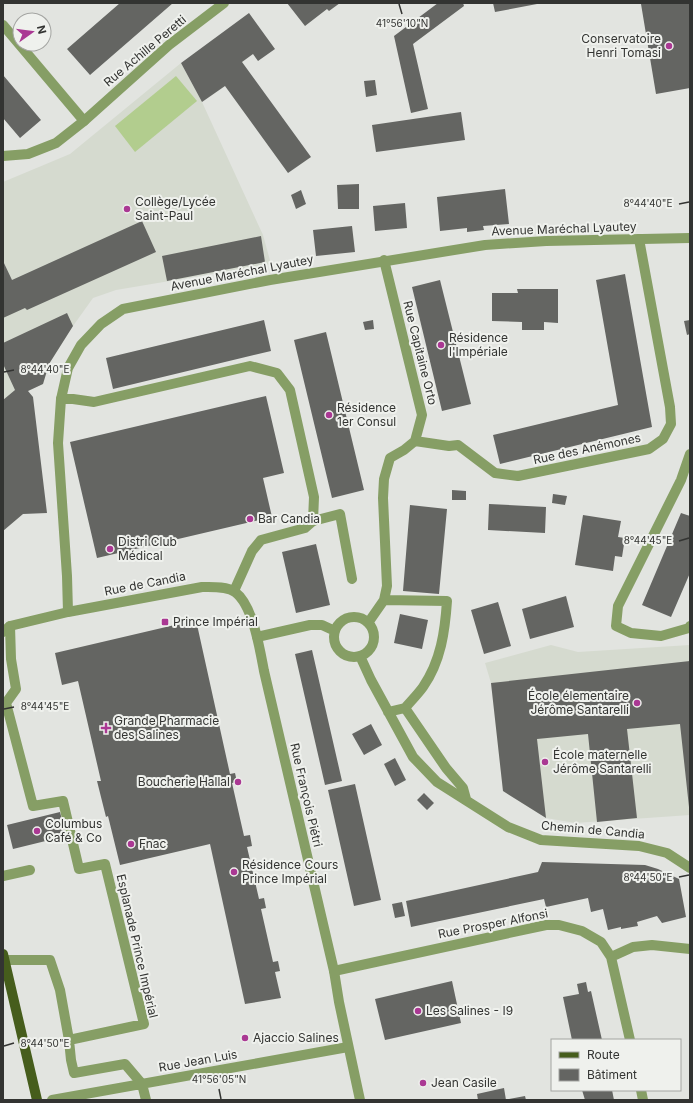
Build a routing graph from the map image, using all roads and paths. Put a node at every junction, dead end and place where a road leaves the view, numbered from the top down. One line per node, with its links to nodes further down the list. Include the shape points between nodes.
1 (224, 3): 3 (street, Rue Achille Peretti, via 169,45)
2 (3, 25): 3 (street)
3 (84, 121): 4 (street, Rue Achille Peretti, via 56,143 28,154)
4 (3, 156)
5 (690, 238): 6 (street, Avenue Maréchal Lyautey)
6 (638, 239): 7 (street, Avenue Maréchal Lyautey, via 485,244); 9 (street, Rue des Anémones, via 670,407 671,424 662,439 649,449 518,476 495,473 458,445)
7 (384, 260): 8 (street, Avenue Maréchal Lyautey, via 123,310 101,324 81,345 68,368); 9 (street, Rue Capitaine Orto, via 422,415)
8 (61, 399): 11 (street, via 94,402 250,366 276,373 290,390 314,497); 15 (street, Avenue Maréchal Lyautey, via 58,443)
9 (415, 441): 14 (street, via 390,458 384,479 387,586)
10 (690, 454): 17 (street, via 681,480 618,606 616,626 630,633 661,636)
11 (313, 521): 12 (street, via 340,514); 13 (street, via 305,528 261,540 252,551)
12 (352, 579)
13 (234, 591): 15 (street, Rue de Candia, via 217,586 202,587); 20 (street, via 243,601)
14 (384, 600): 16 (street); 22 (street, via 447,601 438,658 424,686)
15 (68, 612): 18 (street, Rue de Candia)
16 (368, 623): 19 (street, via 356,617 350,618 343,620); 21 (street, via 372,628 373,642 371,648)
17 (690, 626)
18 (5, 627): 33 (street, Esplanade Prince Impérial, via 16,689 6,702 33,806 63,801 79,869 105,864 144,1024)
19 (335, 630): 20 (street, via 322,625 310,625); 21 (street, via 334,637 338,648 348,656)
20 (257, 637): 31 (street, Rue François Piétri)
21 (360, 656): 23 (street, Chemin de Candia)
22 (406, 708): 23 (street); 24 (street, via 446,768 463,788)
23 (388, 712): 24 (street, Chemin de Candia, via 413,757 437,782)
24 (466, 799): 25 (street, Chemin de Candia, via 508,827 541,840 639,846 667,853)
25 (690, 868)
26 (30, 870): 27 (street)
27 (3, 876)
28 (690, 949): 30 (street, via 652,945 633,948)
29 (4, 957): 33 (street, via 50,960 60,990); 36 (main road)
30 (611, 957): 31 (street, Rue Prosper Alfonsi, via 601,942 582,931 559,925 546,925); 32 (street, Rue Prosper Alfonsi)
31 (334, 971): 34 (street, Rue François Piétri)
32 (630, 1039)
33 (69, 1040): 35 (street, via 70,1060 74,1073 125,1064)
34 (348, 1047): 35 (street, Rue Jean Luis); 39 (street, Rue François Piétri)
35 (142, 1084): 37 (street, Rue Jean Luis); 38 (street)
36 (37, 1100)
37 (52, 1100)
38 (146, 1100)
39 (360, 1100)

